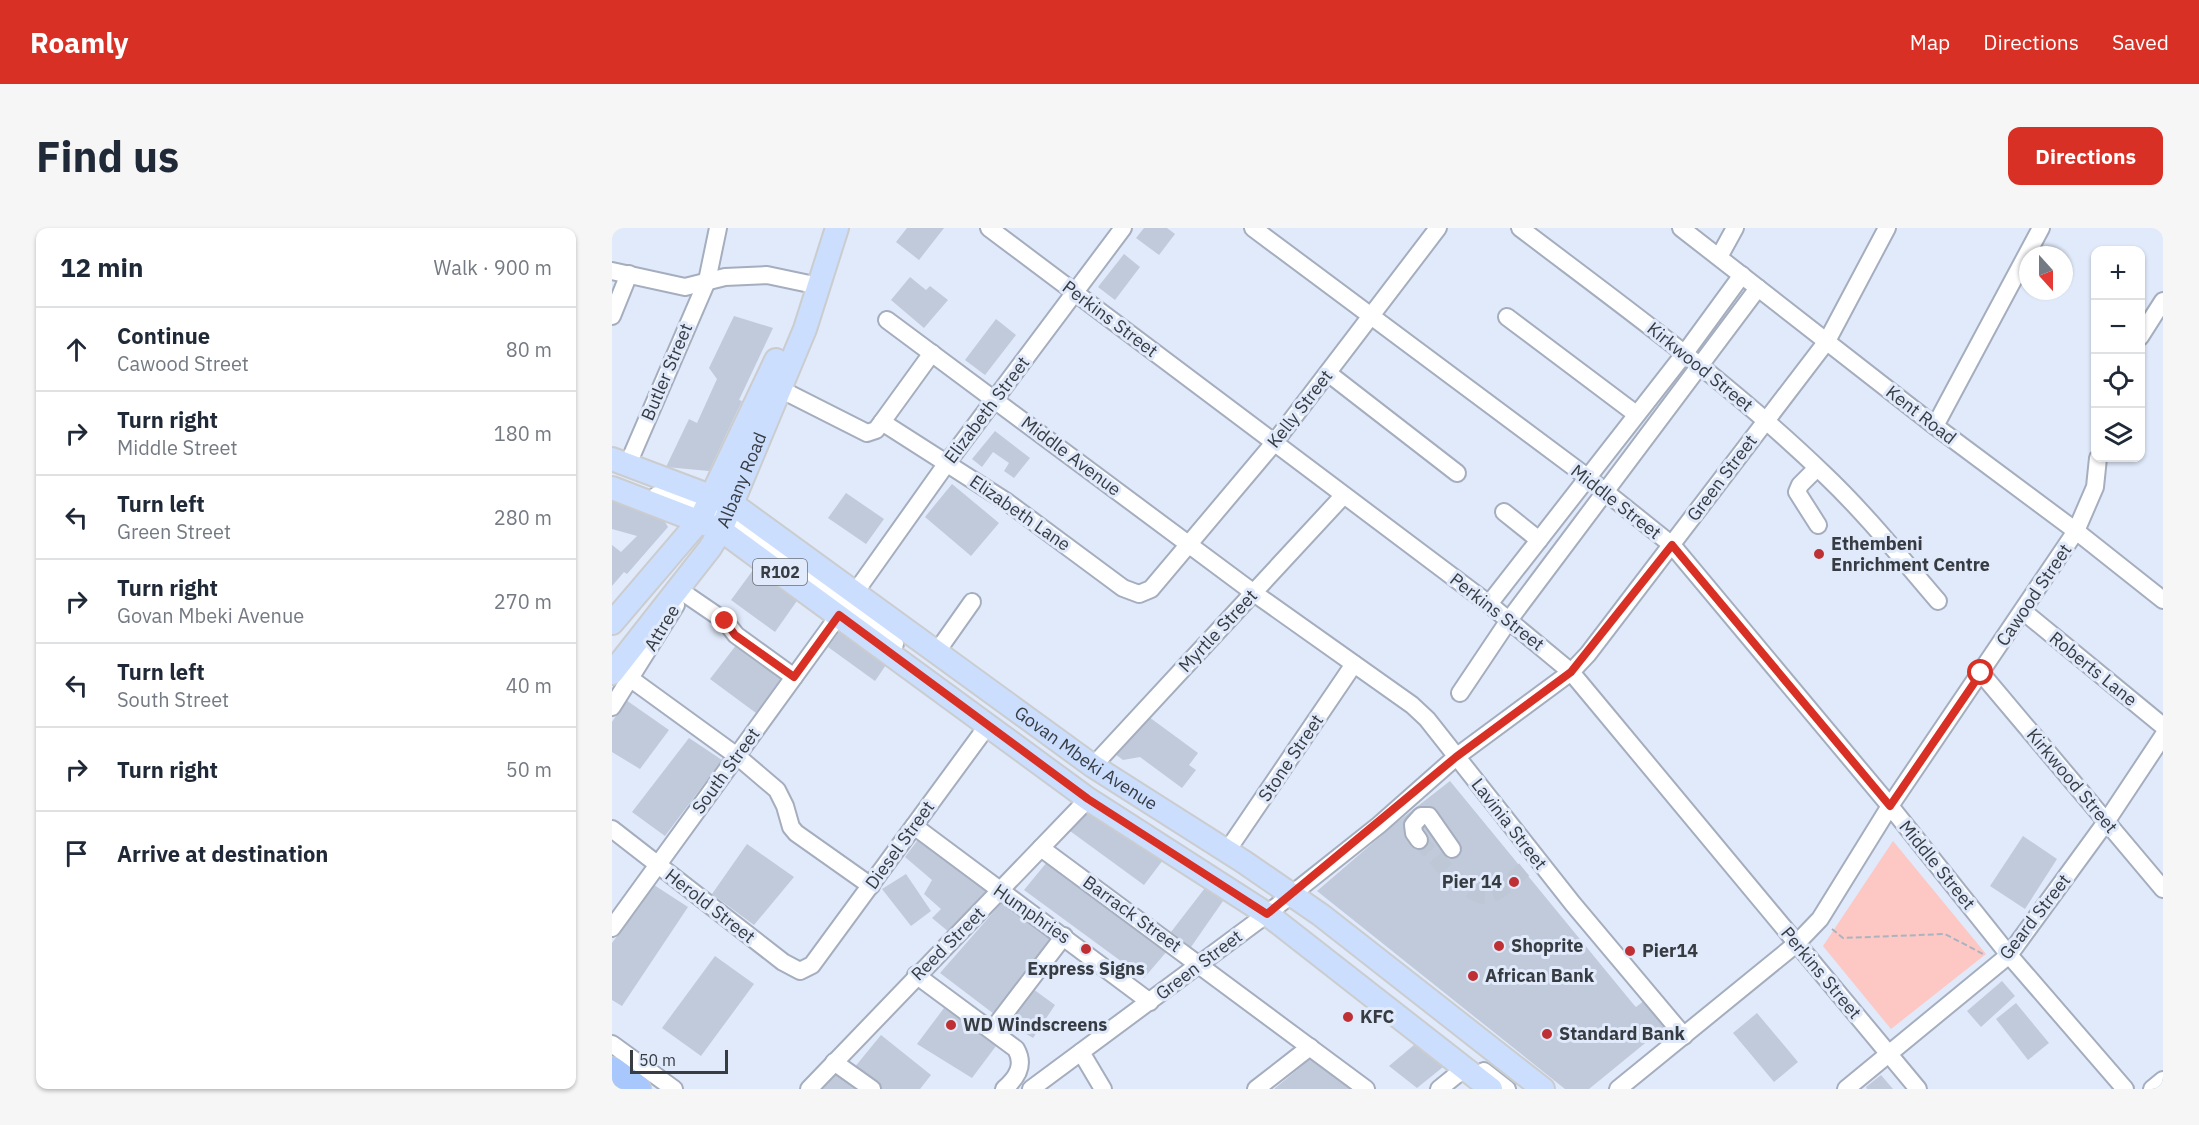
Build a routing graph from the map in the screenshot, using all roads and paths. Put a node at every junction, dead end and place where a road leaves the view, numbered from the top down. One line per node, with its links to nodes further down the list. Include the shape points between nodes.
1 (718, 228): 15 (street, Butler Street)
2 (837, 228): 16 (main road, Albany Road)
3 (989, 228): 18 (street, Perkins Street)
4 (1123, 228): 18 (street, Elizabeth Street)
5 (1253, 228): 21 (street, Middle Street)
6 (1438, 228): 21 (street, Kelly Street)
7 (1520, 228): 27 (street, Kirkwood Street)
8 (1681, 228): 12 (street, Kent Road)
9 (1735, 228): 12 (street)
10 (1887, 228): 25 (street, Green Street)
11 (2041, 228): 35 (street)
12 (1719, 257): 14 (street, Kent Road)
13 (620, 273): 15 (street, via 685,287); 20 (street)
14 (1742, 275): 17 (street, Kent Road); 27 (street)
15 (707, 281): 16 (street, via 767,275); 39 (street, Butler Street)
16 (814, 284): 30 (main road, Albany Road, via 805,329); 46 (main road, Albany Road)
17 (1758, 288): 25 (street, Kent Road); 28 (street)
18 (1075, 292): 31 (street, Elizabeth Street); 36 (street, Perkins Street)
19 (2163, 301): 24 (street)
20 (612, 316)
21 (1372, 316): 29 (street, Kelly Street); 42 (street, Middle Street)
22 (1507, 317): 32 (street)
23 (887, 320): 26 (street, Middle Avenue)
24 (2145, 329)
25 (1827, 341): 33 (street, Green Street); 35 (street, Kent Road)
26 (932, 353): 31 (street, Middle Avenue); 34 (street)
27 (1685, 353): 28 (street, Kirkwood Street); 32 (street)
28 (1700, 365): 33 (street, Kirkwood Street); 44 (street)
29 (1328, 374): 36 (street, Kelly Street); 41 (street)
30 (780, 389): 34 (street, via 867,433); 48 (main road, Albany Road)
31 (994, 399): 38 (street, Elizabeth Street); 52 (street, Middle Avenue)
32 (1636, 414): 42 (street)
33 (1765, 420): 40 (street, Kirkwood Street); 53 (street, Green Street)
34 (882, 422): 38 (street, Elizabeth Lane)
35 (1935, 426): 50 (street, Kent Road)
36 (1274, 443): 45 (street, Perkins Street); 52 (street, Kelly Street)
37 (2098, 462): 50 (street, Cawood Street, via 2095,487)
38 (947, 464): 54 (street, Elizabeth Lane, via 1007,502 1123,588 1139,594); 57 (street, Elizabeth Street)
39 (616, 468): 46 (main road, Govan Mbeki Avenue / R102)
40 (1817, 468): 49 (street, via 1797,492); 59 (street, Kirkwood Street, via 1854,504)
41 (1457, 473)
42 (1587, 477): 44 (street, Middle Street); 51 (street)
43 (612, 488): 46 (main road, Govan Mbeki Avenue / R102)
44 (1605, 492): 53 (street, Middle Street); 64 (street)
45 (1343, 496): 56 (street, Myrtle Street); 61 (street, Perkins Street)
46 (706, 507): 48 (main road, Govan Mbeki Avenue / R102); 65 (main road, Albany Road)
47 (1504, 512): 51 (street)
48 (725, 523): 55 (street, Attree); 57 (main road, Govan Mbeki Avenue / R102); 63 (main road, Govan Mbeki Avenue / R102); 70 (main road, Albany Road); 93 (street)
49 (1818, 525)
50 (2076, 531): 58 (street, Kent Road); 62 (street, Cawood Street)
51 (1539, 540): 61 (street)
52 (1190, 544): 54 (street, Kelly Street); 56 (street, Middle Avenue)
53 (1672, 545): 68 (street, Green Street); 81 (street, Middle Street)
54 (1156, 584)
55 (684, 593): 70 (street, Attree); 71 (street)
56 (1254, 593): 67 (street, Lavinia Street); 79 (street, Myrtle Street)
57 (854, 594): 66 (main road, Govan Mbeki Avenue / R102)
58 (2163, 600)
59 (1938, 601)
60 (972, 602): 66 (street)
61 (1489, 604): 64 (street, Perkins Street)
62 (2023, 611): 69 (street, Cawood Street); 75 (street, Roberts Lane)
63 (839, 615): 71 (street, South Street); 74 (main road, Govan Mbeki Avenue / R102)
64 (1509, 620): 68 (street, Perkins Street); 72 (street)
65 (612, 623)
66 (936, 653): 79 (main road, Govan Mbeki Avenue / R102)
67 (1354, 664): 78 (street, Lavinia Street, via 1412,705); 88 (street, Stone Street)
68 (1571, 672): 78 (street, Green Street); 97 (street, Perkins Street)
69 (1981, 673): 81 (street, Cawood Street); 82 (street, Kirkwood Street)
70 (622, 676): 73 (street, Attree); 77 (street)
71 (794, 677): 77 (street, South Street)
72 (1460, 693)
73 (612, 707)
74 (988, 725): 80 (main road, Govan Mbeki Avenue / R102); 83 (street, Diesel Street)
75 (2163, 726)
76 (2163, 736): 82 (street, Geard Street)
77 (737, 756): 89 (street, South Street); 90 (street, via 777,790 796,833)
78 (1456, 757): 93 (street, Green Street); 104 (street, Lavinia Street, via 1532,864)
79 (1094, 766): 88 (main road, Govan Mbeki Avenue / R102)
80 (1088, 799): 86 (street, Reed Street); 93 (main road, Govan Mbeki Avenue / R102)
81 (1890, 806): 94 (street, Cawood Street); 98 (street, Middle Street)
82 (2106, 822): 91 (street, Kirkwood Street); 98 (street, Geard Street)
83 (914, 826): 90 (street, Diesel Street); 92 (street, Humphries)
84 (612, 829): 89 (street, Herold Street)
85 (1419, 840): 87 (street, via 1413,825 1420,816 1429,816)
86 (1041, 848): 92 (street, Reed Street); 100 (street, Barrack Street)
87 (1452, 849)
88 (1227, 851): 93 (main road, Govan Mbeki Avenue / R102)
89 (658, 864): 95 (street, South Street); 99 (street, Herold Street, via 792,968 800,971)
90 (871, 886): 99 (street, Diesel Street)
91 (2163, 889)
92 (1000, 892): 96 (street, Humphries); 101 (street, Reed Street)
93 (1279, 904): 100 (street, Green Street); 110 (main road, Govan Mbeki Avenue / R102); 124 (street, via 1308,932); 125 (street, via 1334,935); 126 (main road, Govan Mbeki Avenue / R102, via 1344,932)
94 (1820, 919): 97 (street, Cawood Street); 98 (path, via 1843,938 1945,934)
95 (612, 928)
96 (1064, 936): 102 (street, Humphries); 103 (street)
97 (1796, 944): 104 (street, Cawood Street); 108 (street, Perkins Street)
98 (2005, 959): 108 (street, Geard Street); 130 (street, Middle Street)
99 (812, 965)
100 (1201, 965): 102 (street, Green Street); 106 (street, Barrack Street)
101 (916, 975): 103 (street); 109 (street, Reed Street)
102 (1150, 1002): 107 (street, Green Street)
103 (993, 1029): 118 (street, via 1012,1044 1021,1060 1015,1078)
104 (1684, 1036): 127 (street, Cawood Street)
105 (612, 1044): 115 (street)
106 (1311, 1047): 120 (street); 121 (street, Barrack Street)
107 (1081, 1052): 113 (street, Green Street); 119 (street)
108 (1888, 1053): 128 (street, Geard Street); 129 (street, Perkins Street)
109 (834, 1062): 116 (street, Reed Street); 117 (street)
110 (1465, 1068): 122 (street); 123 (main road, Govan Mbeki Avenue / R102)
111 (612, 1070): 114 (highway)
112 (2163, 1080): 131 (street)
113 (1036, 1085)
114 (638, 1089)
115 (674, 1089)
116 (809, 1089)
117 (872, 1089)
118 (1004, 1089)
119 (1103, 1089)
120 (1256, 1089)
121 (1366, 1089)
122 (1439, 1089)
123 (1491, 1089)
124 (1507, 1089)
125 (1530, 1089)
126 (1543, 1089)
127 (1618, 1089)
128 (1846, 1089)
129 (1918, 1089)
130 (2125, 1089)
131 (2152, 1089)

